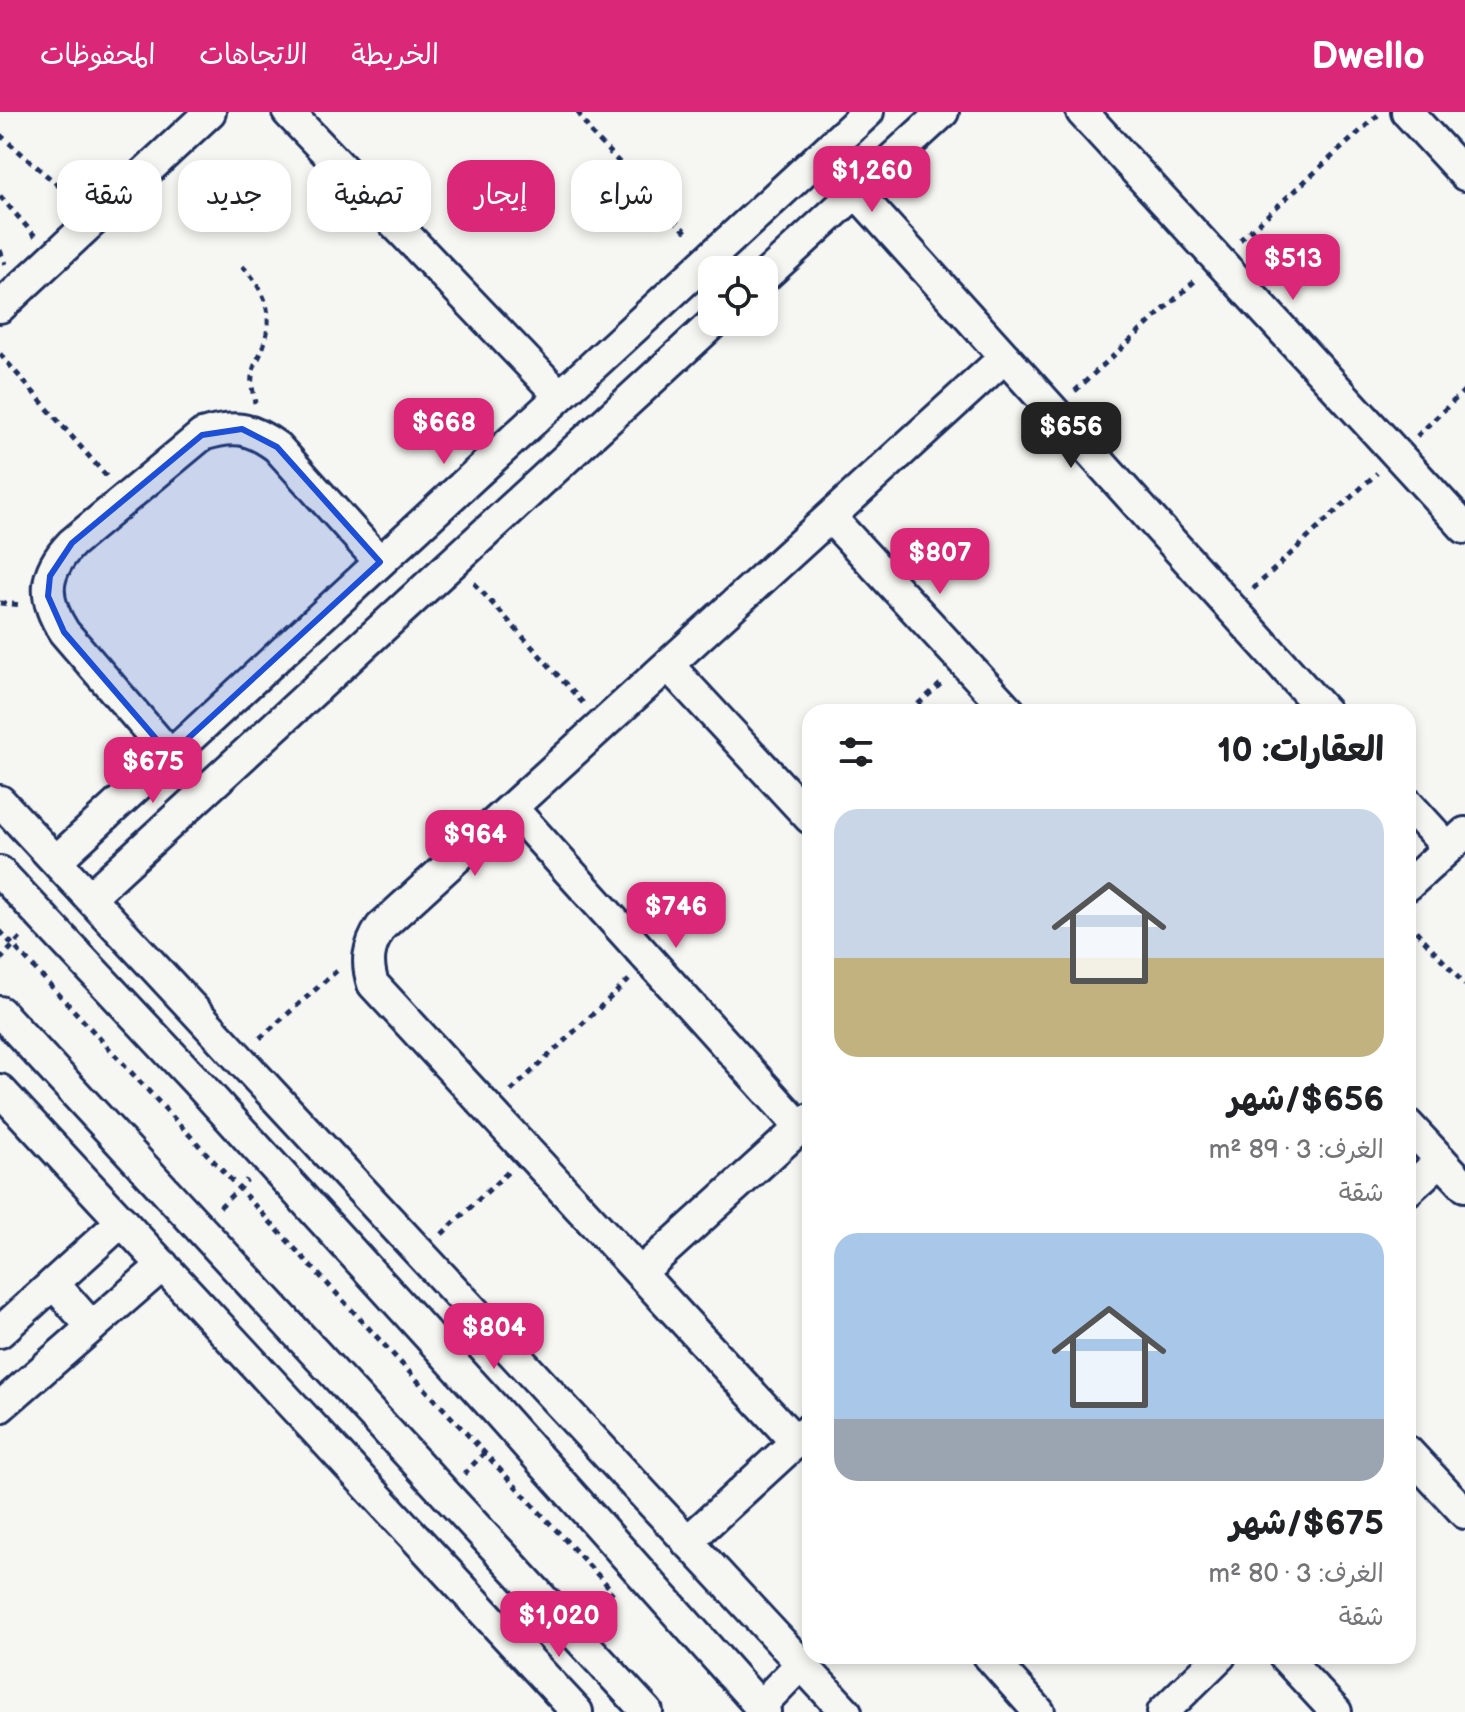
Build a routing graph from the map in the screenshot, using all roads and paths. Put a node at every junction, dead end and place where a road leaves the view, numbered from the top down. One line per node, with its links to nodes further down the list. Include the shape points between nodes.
1 (210, 112): 9 (street)
2 (288, 112): 30 (street)
3 (578, 112): 16 (path, via 591,133)
4 (868, 112): 17 (street)
5 (943, 112): 12 (street)
6 (1082, 112): 32 (street)
7 (1407, 112): 10 (street)
8 (0, 135): 11 (path)
9 (158, 160)
10 (1465, 175)
11 (57, 184)
12 (856, 192): 19 (street); 28 (street)
13 (0, 196): 15 (path, via 33,232)
14 (81, 232): 25 (street)
15 (35, 243)
16 (709, 256)
17 (711, 256)
18 (16, 263): 22 (path)
19 (778, 264)
20 (242, 266): 31 (path, via 258,282 267,303 269,326 252,383)
21 (698, 268): 23 (street)
22 (7, 271)
23 (686, 280): 24 (street); 30 (street)
24 (698, 293)
25 (0, 307)
26 (699, 336): 37 (street)
27 (0, 354): 33 (path)
28 (1005, 357): 34 (street); 38 (street)
29 (1465, 390): 32 (path)
30 (560, 396): 36 (street)
31 (261, 435): 33 (street, via 242,429 202,435); 36 (street)
32 (1397, 454): 35 (street); 38 (path)
33 (125, 498): 45 (street, via 58,557 48,596 64,632)
34 (830, 517): 39 (street); 40 (street)
35 (1465, 528)
36 (380, 562): 45 (street)
37 (455, 562): 44 (path); 52 (street)
38 (1232, 609): 43 (street)
39 (964, 662): 41 (path); 42 (street)
40 (668, 665): 44 (street); 49 (street)
41 (918, 704)
42 (1003, 704)
43 (1318, 704)
44 (603, 725): 48 (street)
45 (170, 755): 47 (street)
46 (0, 801): 53 (street)
47 (116, 805): 52 (street); 53 (street)
48 (512, 808): 59 (street, via 381,927); 60 (street)
49 (802, 809)
50 (1416, 810): 51 (street)
51 (1457, 841): 55 (street)
52 (150, 842): 56 (street)
53 (56, 861): 56 (street)
54 (0, 872): 70 (street)
55 (1416, 878)
56 (90, 897): 63 (street)
57 (0, 931): 74 (path)
58 (1416, 931): 61 (path)
59 (368, 954): 63 (path, via 326,978); 65 (street, via 373,984)
60 (650, 961): 65 (path); 66 (street)
61 (1465, 985)
62 (0, 1012): 76 (street)
63 (238, 1057): 77 (street)
64 (0, 1090): 75 (street)
65 (490, 1111): 69 (street)
66 (802, 1121)
67 (802, 1127): 79 (street)
68 (1416, 1133): 71 (street)
69 (529, 1152): 77 (path); 79 (street)
70 (267, 1159): 74 (path); 85 (street)
71 (1441, 1160): 72 (street); 73 (street)
72 (1416, 1183)
73 (1465, 1186)
74 (239, 1188): 76 (path); 88 (path)
75 (122, 1221): 78 (street); 80 (street)
76 (200, 1228): 90 (street)
77 (421, 1254): 83 (street)
78 (163, 1265): 81 (street); 101 (street)
79 (640, 1273): 86 (street)
80 (54, 1284): 81 (street); 82 (street)
81 (92, 1327): 84 (street)
82 (0, 1332)
83 (530, 1372): 85 (street); 92 (street)
84 (0, 1407)
85 (502, 1416): 88 (path); 93 (street)
86 (802, 1435)
87 (802, 1437): 92 (street)
88 (486, 1451): 90 (path); 94 (path)
89 (1416, 1468): 91 (street)
90 (445, 1494): 95 (street)
91 (1465, 1513)
92 (687, 1542): 97 (street)
93 (637, 1569): 94 (path); 102 (street)
94 (613, 1591): 95 (path)
95 (571, 1629): 96 (street)
96 (596, 1657): 101 (street); 103 (street)
97 (801, 1664): 102 (street); 104 (street)
98 (994, 1664): 105 (street)
99 (1212, 1664): 106 (street)
100 (1291, 1664): 107 (street)
101 (570, 1704)
102 (762, 1709)
103 (647, 1712)
104 (846, 1712)
105 (1039, 1712)
106 (1163, 1712)
107 (1336, 1712)

